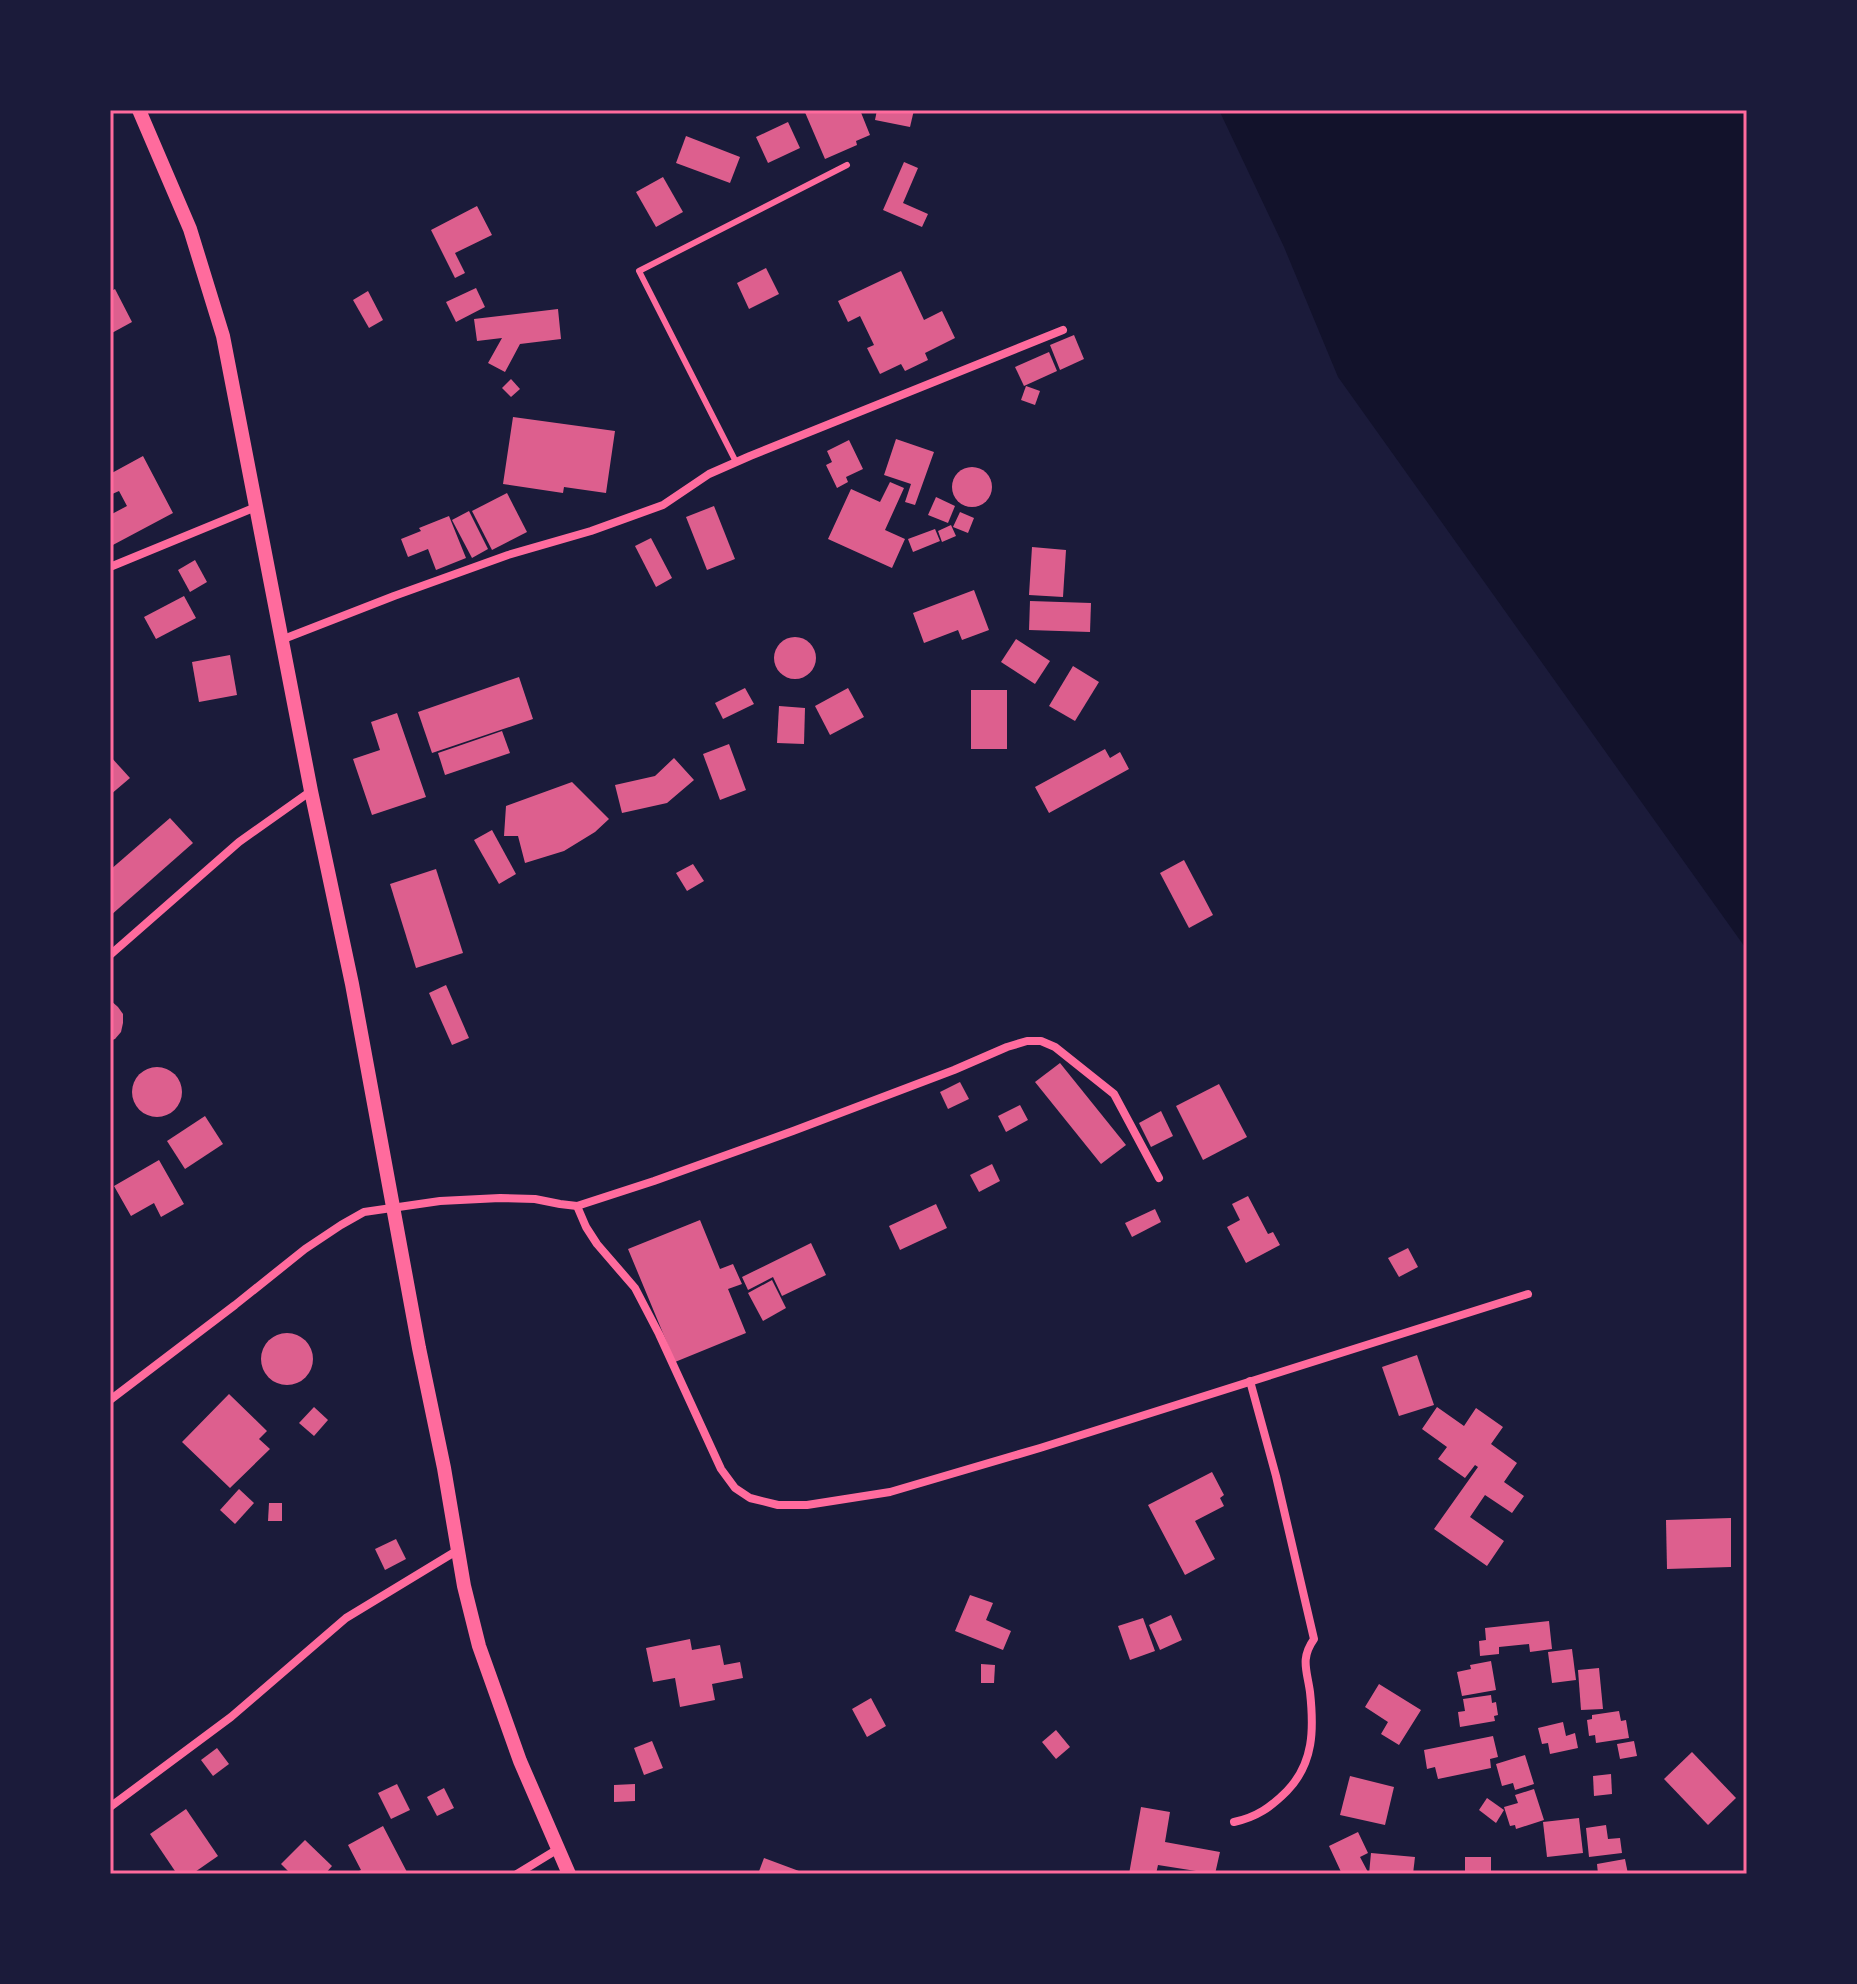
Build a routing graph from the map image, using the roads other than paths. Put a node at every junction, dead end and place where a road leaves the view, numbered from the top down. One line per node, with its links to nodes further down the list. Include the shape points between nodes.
1 (139, 110): 5 (street, via 206,276)
2 (847, 165): 4 (lane, via 639,271)
3 (1063, 330): 4 (street)
4 (736, 462): 7 (street, via 663,505 493,560)
5 (257, 507): 6 (street); 7 (street)
6 (110, 567)
7 (281, 640): 8 (street)
8 (311, 791): 9 (street, via 239,842); 12 (street)
9 (110, 955)
10 (1159, 1178): 11 (street, via 1114,1094 1055,1047 1027,1041)
11 (577, 1206): 12 (street, via 500,1198); 14 (street, via 597,1244 635,1288 721,1469 750,1498 807,1505 890,1492)
12 (394, 1208): 15 (street, via 364,1212 305,1249); 16 (street)
13 (1528, 1294): 14 (street)
14 (1250, 1381): 18 (street, via 1314,1639 1305,1655 1312,1736 1304,1769 1292,1785 1267,1809)
15 (110, 1400)
16 (458, 1550): 17 (street, via 346,1618 231,1717); 19 (street, via 479,1646)
17 (110, 1807)
18 (1234, 1822)
19 (558, 1849): 20 (street); 21 (street)
20 (517, 1874)
21 (569, 1874)

